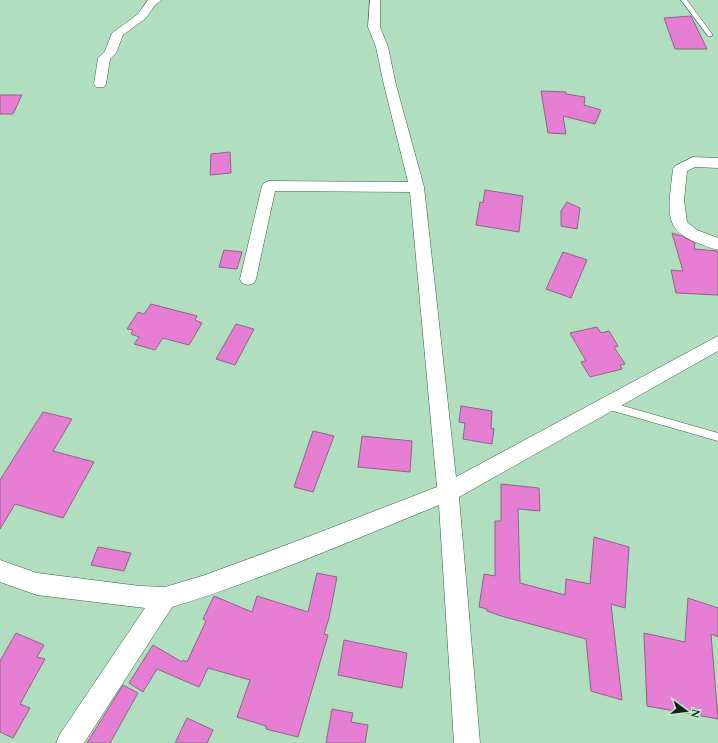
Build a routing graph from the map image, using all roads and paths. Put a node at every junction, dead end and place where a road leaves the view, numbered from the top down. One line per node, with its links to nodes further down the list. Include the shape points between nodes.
1 (157, 0): 5 (street, via 151,3 142,16 118,33 110,53 104,58)
2 (375, 0): 7 (street, via 374,26 382,47)
3 (684, 0): 4 (lane)
4 (710, 35)
5 (100, 84)
6 (718, 163): 8 (street, via 693,162 680,169 676,213 683,228)
7 (417, 187): 9 (street, via 269,186); 13 (street)
8 (718, 244)
9 (248, 279)
10 (718, 343): 11 (street)
11 (606, 405): 12 (lane); 13 (street)
12 (718, 437)
13 (448, 492): 15 (street, via 297,552); 17 (street)
14 (0, 571): 15 (street, via 37,584 112,595)
15 (166, 598): 16 (street)
16 (69, 743)
17 (467, 743)

